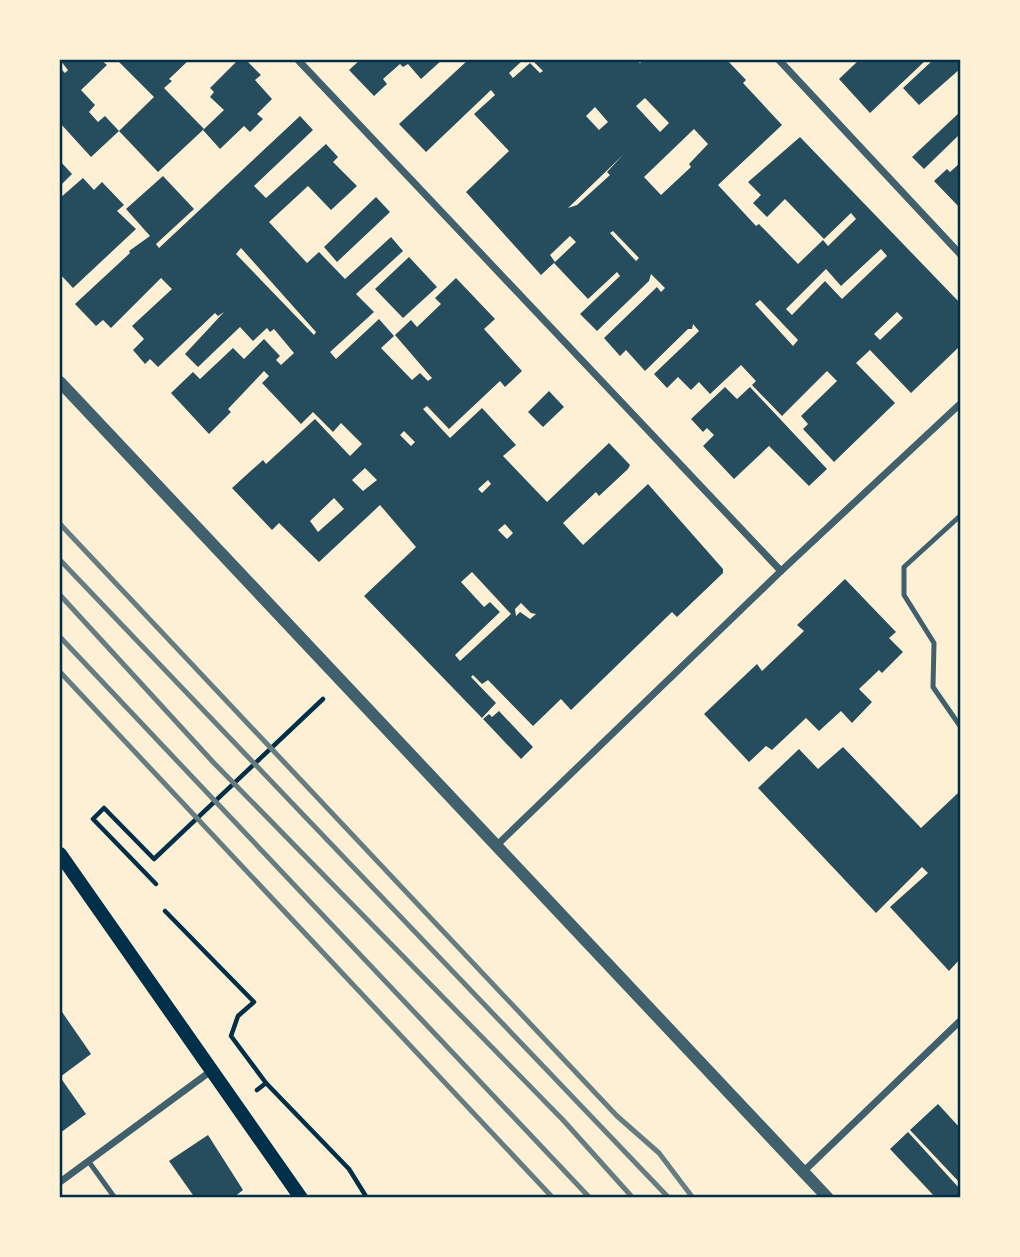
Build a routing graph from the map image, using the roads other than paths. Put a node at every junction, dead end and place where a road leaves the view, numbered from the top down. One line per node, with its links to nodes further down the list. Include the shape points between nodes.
1 (298, 60): 7 (street)
2 (779, 60): 3 (street)
3 (961, 254)
4 (60, 382): 9 (street)
5 (961, 404): 7 (street)
6 (961, 516): 8 (lane, via 904,568 904,595 934,643 933,687)
7 (781, 571): 9 (street)
8 (961, 726)
9 (496, 846): 14 (street)
10 (60, 854): 12 (main road)
11 (961, 1021): 14 (street)
12 (211, 1071): 13 (street); 17 (main road)
13 (89, 1161): 15 (street); 16 (lane)
14 (804, 1171): 18 (street)
15 (60, 1182)
16 (115, 1198)
17 (301, 1198)
18 (828, 1198)

